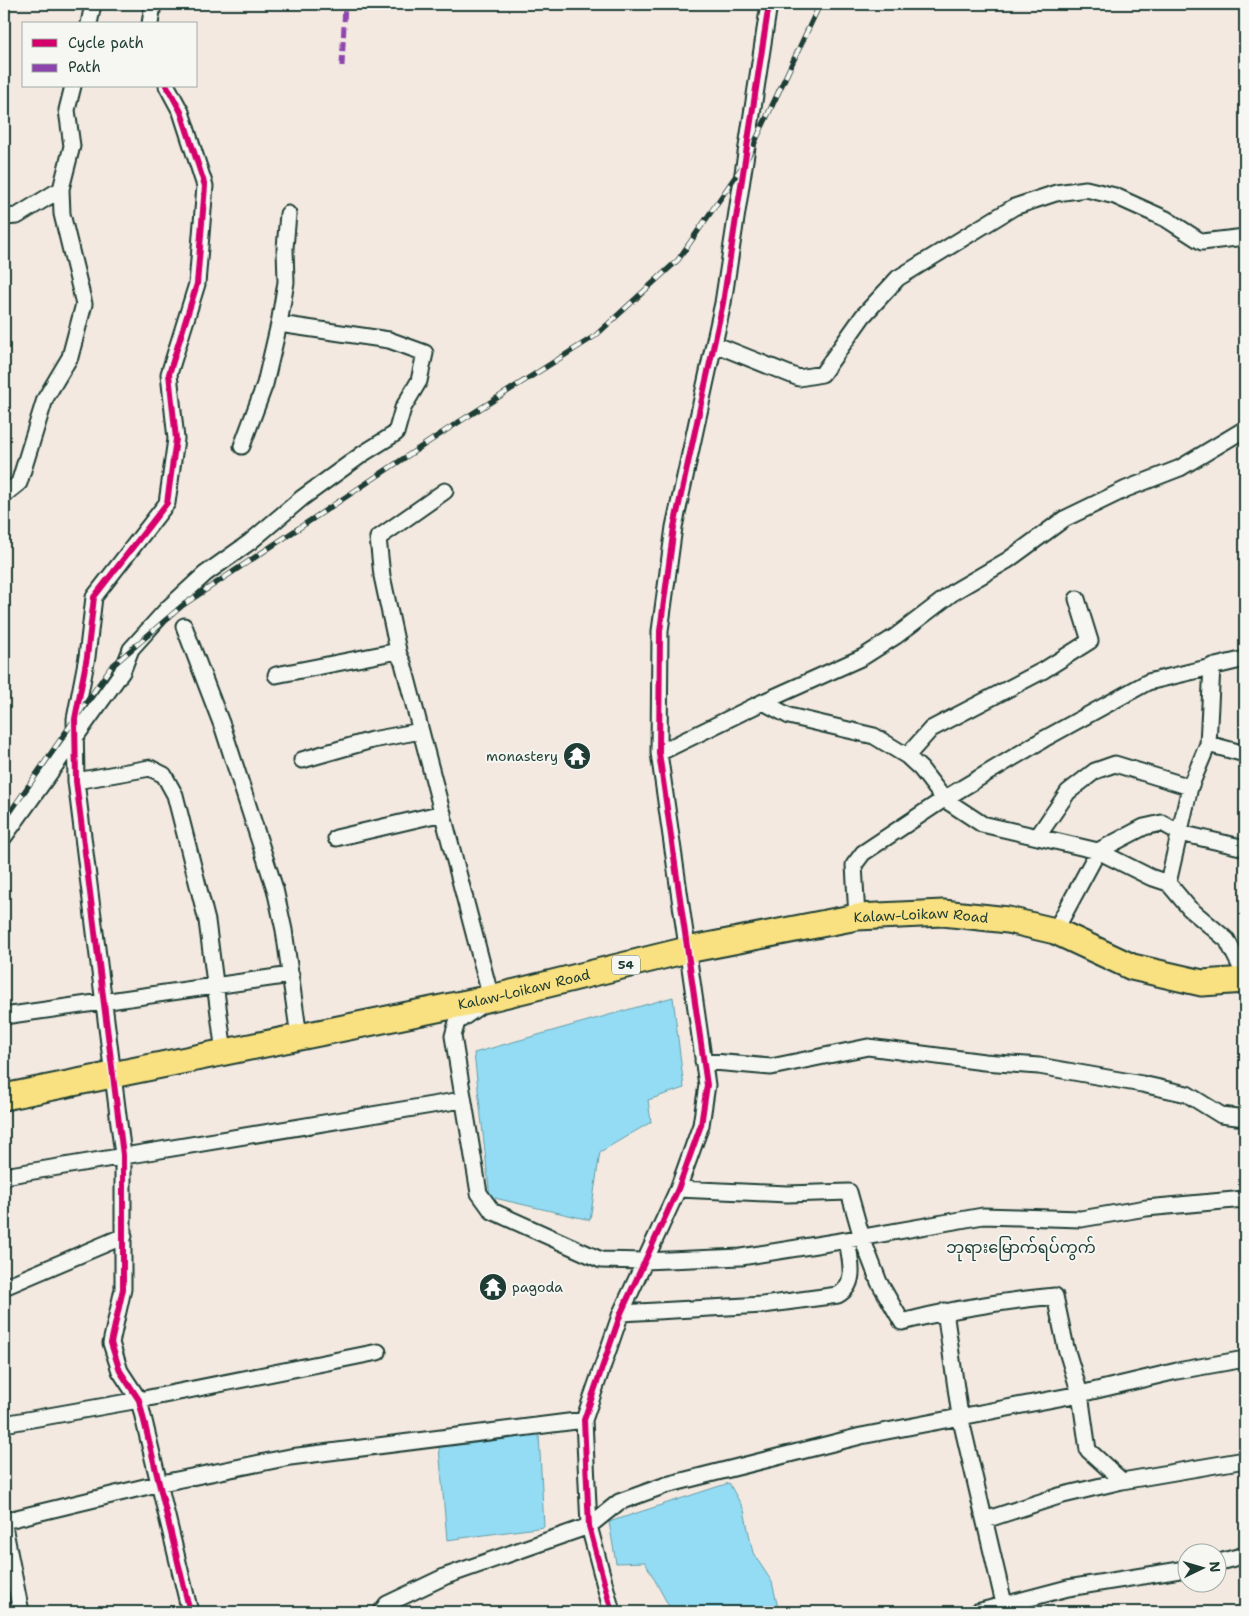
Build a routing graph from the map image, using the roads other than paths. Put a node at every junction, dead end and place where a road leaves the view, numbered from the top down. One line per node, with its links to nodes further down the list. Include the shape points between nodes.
1 (93, 4): 4 (street)
2 (153, 4): 5 (street)
3 (769, 4): 13 (street)
4 (89, 22)
5 (150, 22)
6 (72, 88): 8 (street, via 67,110 72,146)
7 (168, 88): 26 (street, via 181,112 205,186 197,284 169,374 176,438 167,503 94,597 75,718)
8 (61, 189): 10 (street, via 17,216); 17 (street, via 62,214 84,304 70,357 45,399 19,483)
9 (288, 214): 12 (street, via 286,282)
10 (4, 217)
11 (1245, 237): 13 (street, via 1202,242 1166,219 1115,196 1086,189 1056,193 1014,207 898,278 863,316 822,374 799,378)
12 (279, 324): 15 (street, via 265,384); 26 (street, via 389,340 424,353 419,381 403,408 396,433 302,498 250,542 198,579 131,650 122,672)
13 (714, 344): 28 (street, via 674,527 660,631)
14 (1245, 429): 24 (street, via 1180,468 1126,488 1064,519 1008,560 955,590 896,636 862,657)
15 (242, 446)
16 (445, 491): 20 (street, via 378,538 382,576)
17 (4, 495)
18 (1077, 599): 30 (street, via 1090,641 1044,670 931,729)
19 (184, 626): 47 (street, via 223,728 264,852 275,888)
20 (399, 655): 23 (street, via 393,652); 25 (street)
21 (1245, 659): 22 (street)
22 (1212, 666): 27 (street); 34 (street, via 1148,682)
23 (276, 675)
24 (763, 702): 28 (street); 30 (street, via 789,716 874,736)
25 (421, 732): 31 (street, via 372,740); 35 (street)
26 (76, 734): 32 (street); 38 (street)
27 (1208, 744): 29 (street); 33 (street)
28 (659, 753): 45 (street)
29 (1245, 754)
30 (907, 756): 34 (street)
31 (302, 760)
32 (76, 781): 49 (street, via 150,768 164,775 175,795 208,921); 51 (street)
33 (1190, 787): 36 (street); 37 (street, via 1115,764 1095,770 1068,792)
34 (944, 799): 37 (street, via 982,824); 43 (street, via 863,853 854,865)
35 (443, 813): 39 (street); 50 (street)
36 (1180, 832): 40 (street); 41 (street, via 1162,823 1144,827); 42 (street)
37 (1038, 836): 41 (street)
38 (4, 837)
39 (336, 838)
40 (1245, 848)
41 (1098, 851): 42 (street); 44 (street)
42 (1168, 883): 46 (street, via 1189,908 1227,940)
43 (857, 917): 44 (main road, Kalaw-Loikaw Road / 54, via 943,913 1008,920); 45 (main road, Kalaw-Loikaw Road / 54)
44 (1055, 931): 48 (main road, Kalaw-Loikaw Road / 54, via 1132,967 1202,983)
45 (687, 950): 50 (main road, Kalaw-Loikaw Road / 54); 55 (street)
46 (1245, 975)
47 (291, 976): 49 (street); 53 (street)
48 (1245, 980)
49 (217, 986): 51 (street); 54 (street)
50 (491, 998): 53 (main road, Kalaw-Loikaw Road / 54); 58 (street, via 457,1022 453,1036)
51 (103, 1002): 52 (street); 56 (street)
52 (4, 1016)
53 (299, 1037): 54 (main road, Kalaw-Loikaw Road / 54)
54 (224, 1053): 56 (main road, Kalaw-Loikaw Road / 54)
55 (703, 1061): 59 (street, via 771,1067 868,1047 1040,1066 1142,1084 1187,1094 1221,1115); 62 (street, via 706,1085 701,1125)
56 (113, 1076): 57 (main road, Kalaw-Loikaw Road / 54); 60 (street)
57 (4, 1097)
58 (462, 1100): 60 (street); 66 (street, via 478,1193 492,1211 601,1260)
59 (1245, 1118)
60 (123, 1155): 61 (street); 64 (street)
61 (4, 1176)
62 (678, 1189): 65 (street, via 787,1194 849,1192); 66 (street)
63 (1245, 1199): 65 (street, via 1146,1208 1082,1219 983,1216)
64 (124, 1236): 67 (street); 73 (street, via 123,1289 111,1343 120,1371)
65 (855, 1239): 66 (street, via 741,1257); 68 (street, via 902,1322); 69 (street, via 852,1280 847,1291 838,1296 763,1305)
66 (644, 1261): 69 (street)
67 (4, 1287)
68 (945, 1311): 72 (street, via 1055,1296); 74 (street)
69 (621, 1313): 75 (street)
70 (378, 1352): 73 (street)
71 (1245, 1359): 72 (street)
72 (1080, 1394): 74 (street); 78 (street, via 1088,1450)
73 (139, 1400): 76 (street); 79 (street)
74 (960, 1416): 80 (street); 83 (street, via 861,1436 666,1485 619,1502)
75 (584, 1420): 79 (street, via 290,1458); 83 (street)
76 (4, 1424)
77 (1245, 1460): 78 (street)
78 (1122, 1481): 80 (street, via 1059,1496)
79 (158, 1484): 81 (street); 89 (street)
80 (985, 1520): 87 (street)
81 (4, 1522)
82 (4, 1526): 88 (street)
83 (589, 1526): 90 (street, via 446,1576 387,1604); 91 (street)
84 (1245, 1555): 85 (street)
85 (1226, 1560)
86 (1176, 1571): 87 (street, via 1068,1588)
87 (1006, 1609): 92 (street)
88 (21, 1612)
89 (190, 1612)
90 (381, 1612)
91 (612, 1612)
92 (977, 1612)

